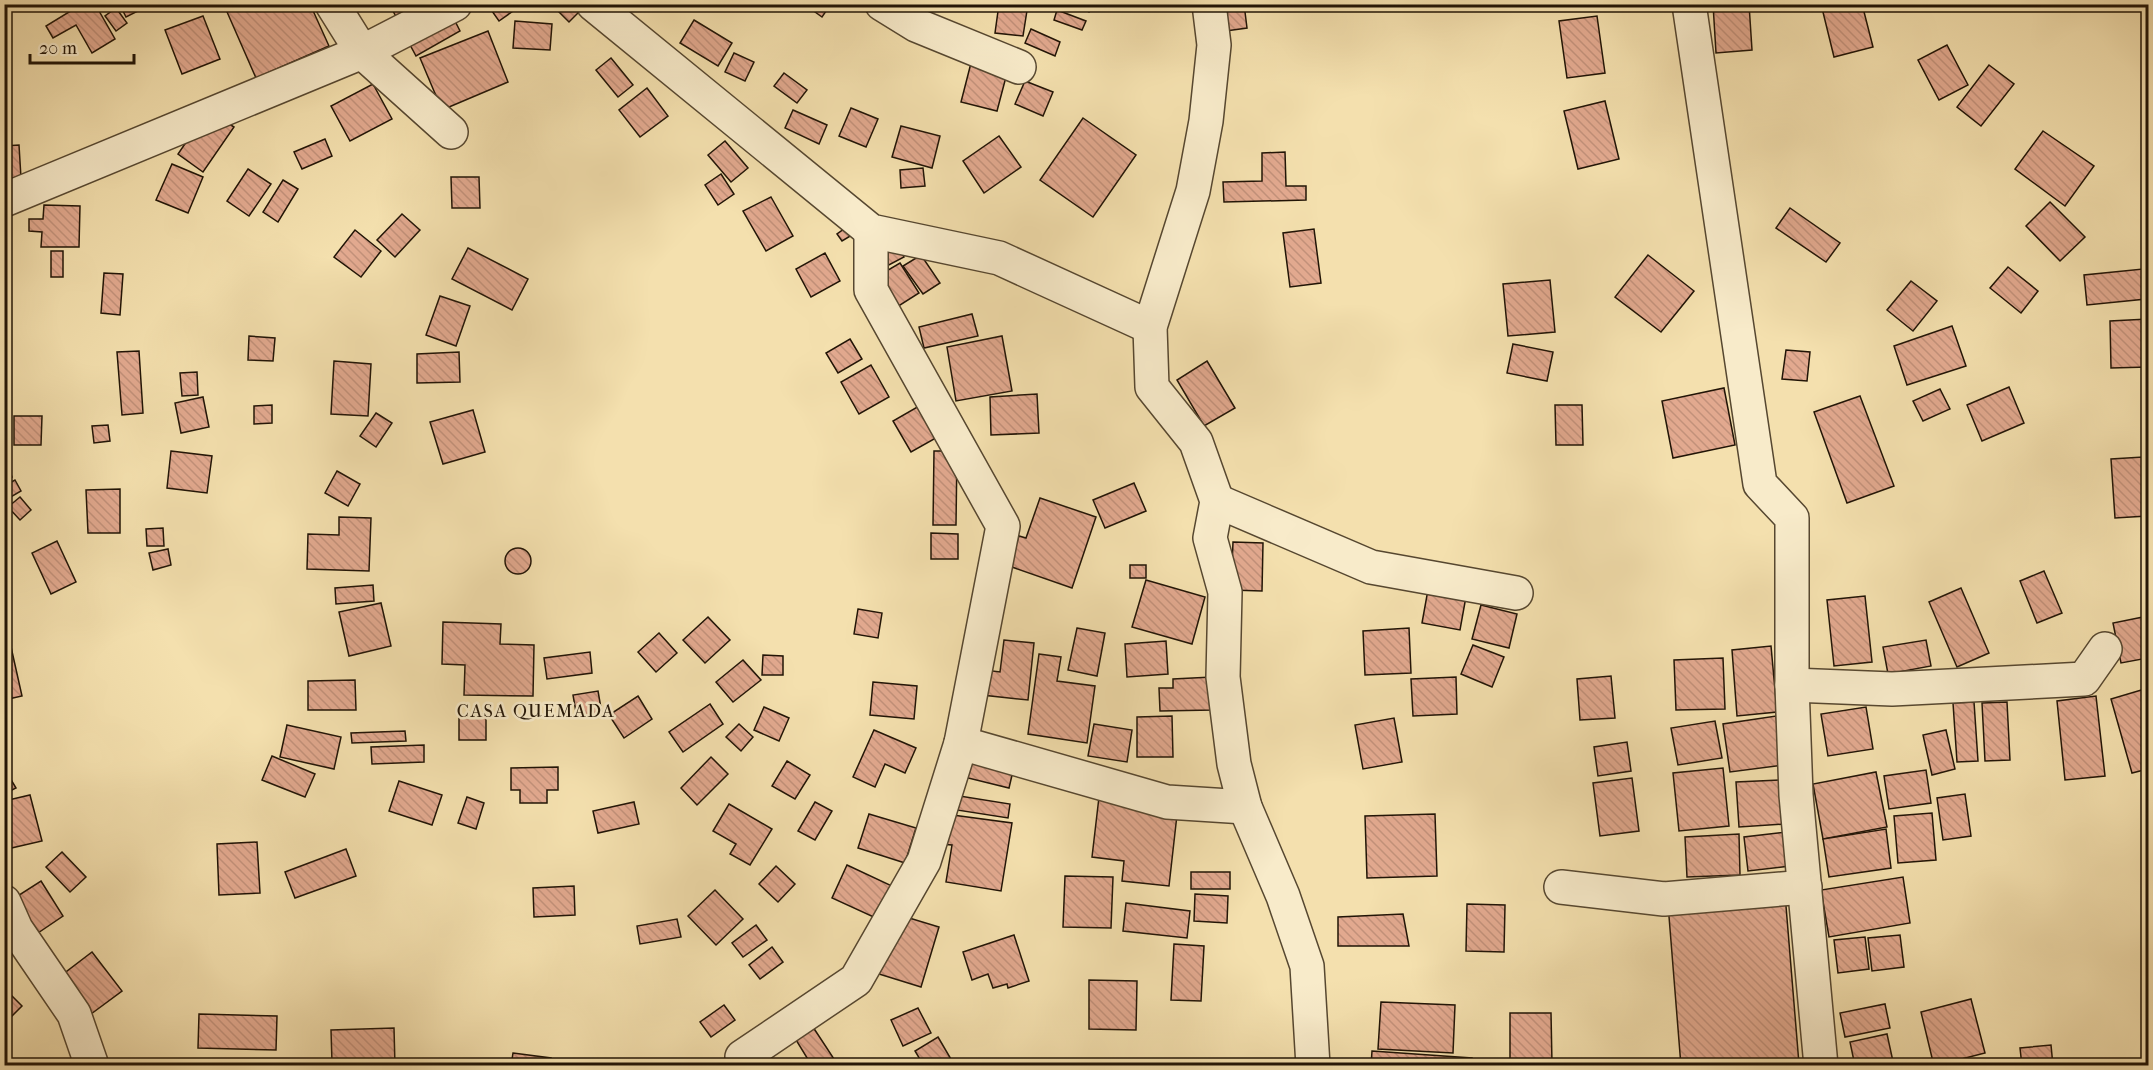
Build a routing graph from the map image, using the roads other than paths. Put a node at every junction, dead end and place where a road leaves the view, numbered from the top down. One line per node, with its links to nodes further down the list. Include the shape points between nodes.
1 (332, 4): 7 (street)
2 (455, 4): 7 (street)
3 (593, 4): 11 (street)
4 (882, 4): 8 (street, via 916,25)
5 (1209, 4): 12 (street, via 1214,45 1200,156 1193,191)
6 (1689, 4): 16 (street, via 1760,484 1792,518)
7 (362, 52): 9 (street); 10 (street)
8 (1019, 67)
9 (451, 132)
10 (4, 200)
11 (872, 231): 12 (street, via 999,258); 17 (street, via 872,290 1003,526)
12 (1150, 327): 13 (street, via 1152,387 1196,442)
13 (1217, 501): 14 (street, via 1371,567); 18 (street, via 1210,538 1225,592 1223,677 1234,764)
14 (1516, 593)
15 (2105, 649): 16 (street, via 2084,679 1892,689)
16 (1792, 685): 20 (street, via 1796,795)
17 (961, 743): 18 (street, via 1167,802); 22 (street, via 924,861 856,980)
18 (1245, 807): 24 (street, via 1307,966)
19 (1561, 887): 20 (street, via 1664,899)
20 (1805, 887): 25 (street)
21 (4, 902): 23 (street, via 16,928 74,1014)
22 (742, 1057)
23 (92, 1065)
24 (1313, 1065)
25 (1821, 1065)

